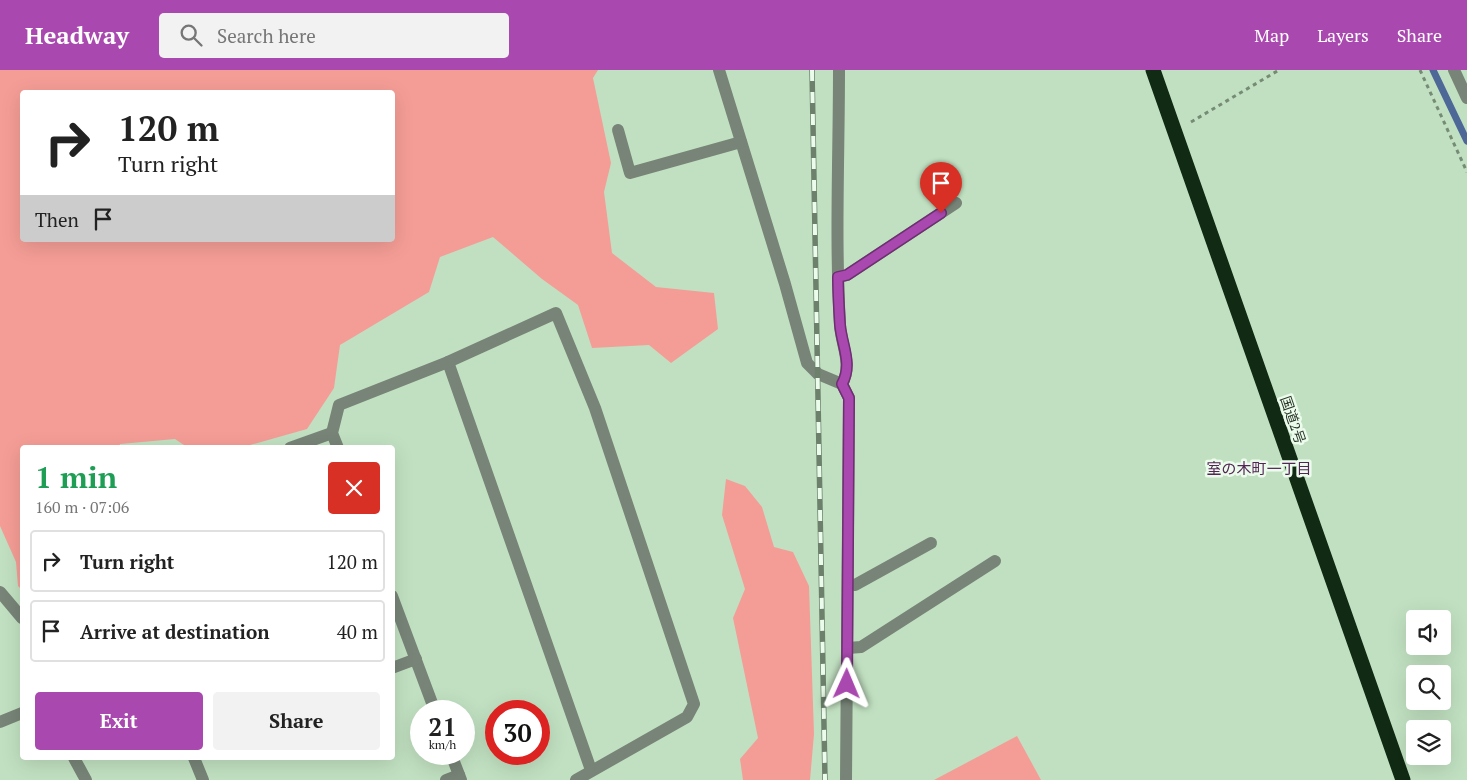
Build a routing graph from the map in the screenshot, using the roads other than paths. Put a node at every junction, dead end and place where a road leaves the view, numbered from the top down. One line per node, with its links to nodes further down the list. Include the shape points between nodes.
1 (719, 70): 7 (street)
2 (838, 70): 9 (street)
3 (1153, 70): 37 (highway, 国道2号)
4 (1454, 70): 5 (street)
5 (1467, 98)
6 (618, 130): 7 (street, via 630,173)
7 (741, 142): 11 (street, via 807,363 818,374)
8 (956, 203): 9 (street, via 847,275)
9 (838, 277): 11 (street, via 840,328 848,362 847,376)
10 (448, 362): 12 (street, via 339,405); 30 (street); 30 (street, via 556,313 595,408 694,704 687,717)
11 (842, 384): 17 (street, via 849,398)
12 (332, 433): 13 (street); 14 (street)
13 (298, 445)
14 (337, 445)
15 (931, 543): 17 (street, via 855,585)
16 (995, 561): 21 (street, via 861,647)
17 (848, 584): 21 (street)
18 (0, 592): 20 (street)
19 (395, 604): 22 (street)
20 (20, 616)
21 (848, 648): 36 (street)
22 (416, 659): 23 (street); 24 (street)
23 (395, 667)
24 (431, 700)
25 (20, 714): 26 (street)
26 (0, 722)
27 (75, 760): 32 (street)
28 (195, 760): 33 (street)
29 (455, 765): 31 (street)
30 (591, 770): 35 (street)
31 (460, 777): 34 (street)
32 (86, 780)
33 (203, 780)
34 (446, 780)
35 (576, 780)
36 (846, 780)
37 (1403, 780)

